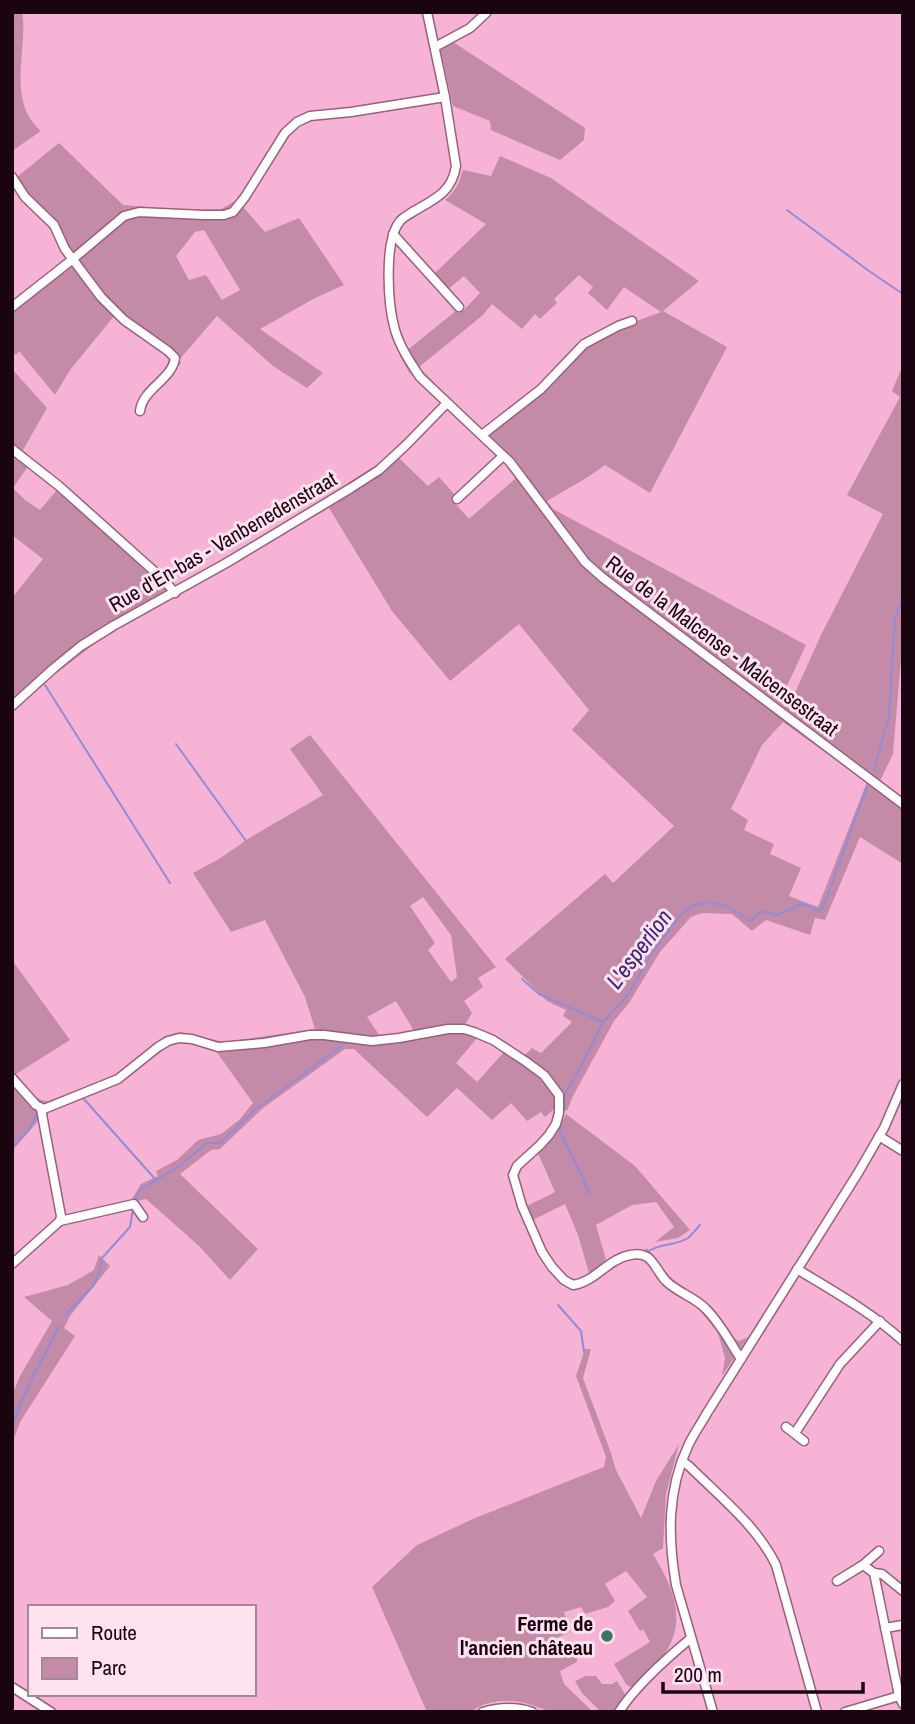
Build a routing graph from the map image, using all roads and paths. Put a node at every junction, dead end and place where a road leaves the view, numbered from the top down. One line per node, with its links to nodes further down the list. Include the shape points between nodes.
1 (427, 12): 3 (street)
2 (487, 12): 3 (street, via 470,28)
3 (435, 47): 4 (street)
4 (445, 97): 6 (street, via 455,175 441,195 402,218); 7 (street, via 310,116 285,133 233,212 124,216)
5 (12, 177): 7 (street, via 54,225)
6 (393, 234): 9 (street); 11 (street, Rue de la Malcense - Malcensestraat, via 389,256 395,330 420,377)
7 (73, 259): 8 (street); 12 (street, via 124,320 175,358 172,368 146,395)
8 (12, 307)
9 (459, 307)
10 (632, 321): 13 (street, via 584,344 541,389)
11 (446, 404): 13 (street, Rue de la Malcense - Malcensestraat); 17 (street, Rue d'En-bas - Vanbenedenstraat, via 379,470)
12 (141, 411)
13 (482, 435): 15 (street, Rue de la Malcense - Malcensestraat)
14 (12, 449): 17 (street)
15 (503, 456): 16 (street); 19 (street, Rue de la Malcense - Malcensestraat, via 585,562 603,578)
16 (457, 499)
17 (175, 593): 18 (street, Rue d'En-bas - Vanbenedenstraat, via 81,646)
18 (12, 706)
19 (903, 804)
20 (12, 1078): 22 (street)
21 (903, 1084): 23 (street)
22 (41, 1108): 26 (street); 31 (street, via 118,1079 158,1047 179,1038 226,1046 317,1035 380,1040 464,1029 525,1060 559,1095 556,1124 513,1175 522,1206 552,1267 573,1285 584,1283 621,1258 646,1255 668,1283 706,1308)
23 (879, 1136): 24 (street); 28 (street)
24 (903, 1151)
25 (143, 1217): 26 (street, via 134,1203)
26 (60, 1222): 27 (street)
27 (12, 1264)
28 (797, 1269): 29 (street); 31 (street)
29 (880, 1321): 30 (street); 33 (street, via 840,1364)
30 (903, 1340)
31 (741, 1359): 35 (street)
32 (786, 1427): 33 (street)
33 (795, 1433): 34 (street)
34 (804, 1441)
35 (682, 1461): 43 (street, via 671,1500 670,1545); 51 (street, via 768,1550)
36 (879, 1552): 37 (street)
37 (863, 1565): 38 (street); 39 (street)
38 (874, 1573): 40 (street); 42 (street)
39 (837, 1581)
40 (903, 1591)
41 (903, 1625): 42 (street)
42 (885, 1628): 45 (street)
43 (691, 1638): 49 (street); 50 (street)
44 (12, 1687): 46 (street)
45 (901, 1700): 52 (street)
46 (51, 1712)
47 (484, 1712): 48 (street, via 504,1707)
48 (532, 1712)
49 (619, 1712)
50 (713, 1712)
51 (817, 1712)
52 (845, 1712)

